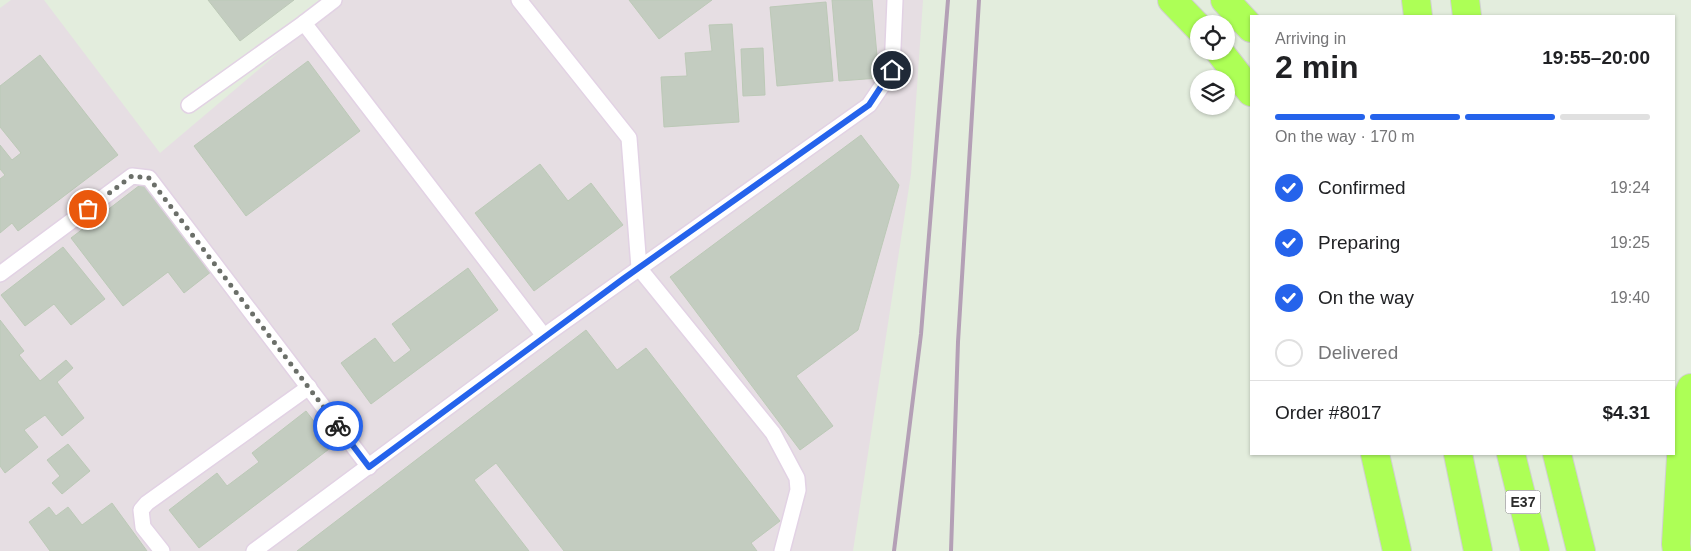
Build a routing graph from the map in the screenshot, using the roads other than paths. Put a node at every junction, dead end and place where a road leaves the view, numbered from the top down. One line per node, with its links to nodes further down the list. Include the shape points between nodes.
1 (334, 0): 11 (lane)
2 (519, 0): 16 (lane, via 629,138)
3 (895, 0): 16 (lane, via 892,70 869,105)
4 (1172, 0): 10 (highway)
5 (1225, 0): 12 (highway)
6 (1416, 0): 8 (highway)
7 (1465, 0): 9 (highway)
8 (1418, 15)
9 (1467, 15)
10 (1190, 19)
11 (304, 23): 15 (lane); 18 (lane)
12 (1250, 27)
13 (1226, 60): 14 (highway)
14 (1250, 91)
15 (190, 105)
16 (639, 268): 18 (lane); 28 (lane, via 772,433 797,478 798,490)
17 (0, 274): 19 (lane, via 132,176 149,178)
18 (544, 336): 25 (lane)
19 (309, 387): 25 (lane); 26 (lane, via 147,503 141,510 143,526)
20 (1691, 388): 33 (highway, via 1684,405)
21 (1375, 455): 29 (highway)
22 (1458, 455): 30 (highway)
23 (1511, 455): 31 (highway, E37)
24 (1557, 455): 32 (highway)
25 (369, 467): 27 (lane)
26 (162, 551)
27 (254, 551)
28 (782, 551)
29 (1397, 551)
30 (1478, 551)
31 (1535, 551)
32 (1581, 551)
33 (1678, 551)

